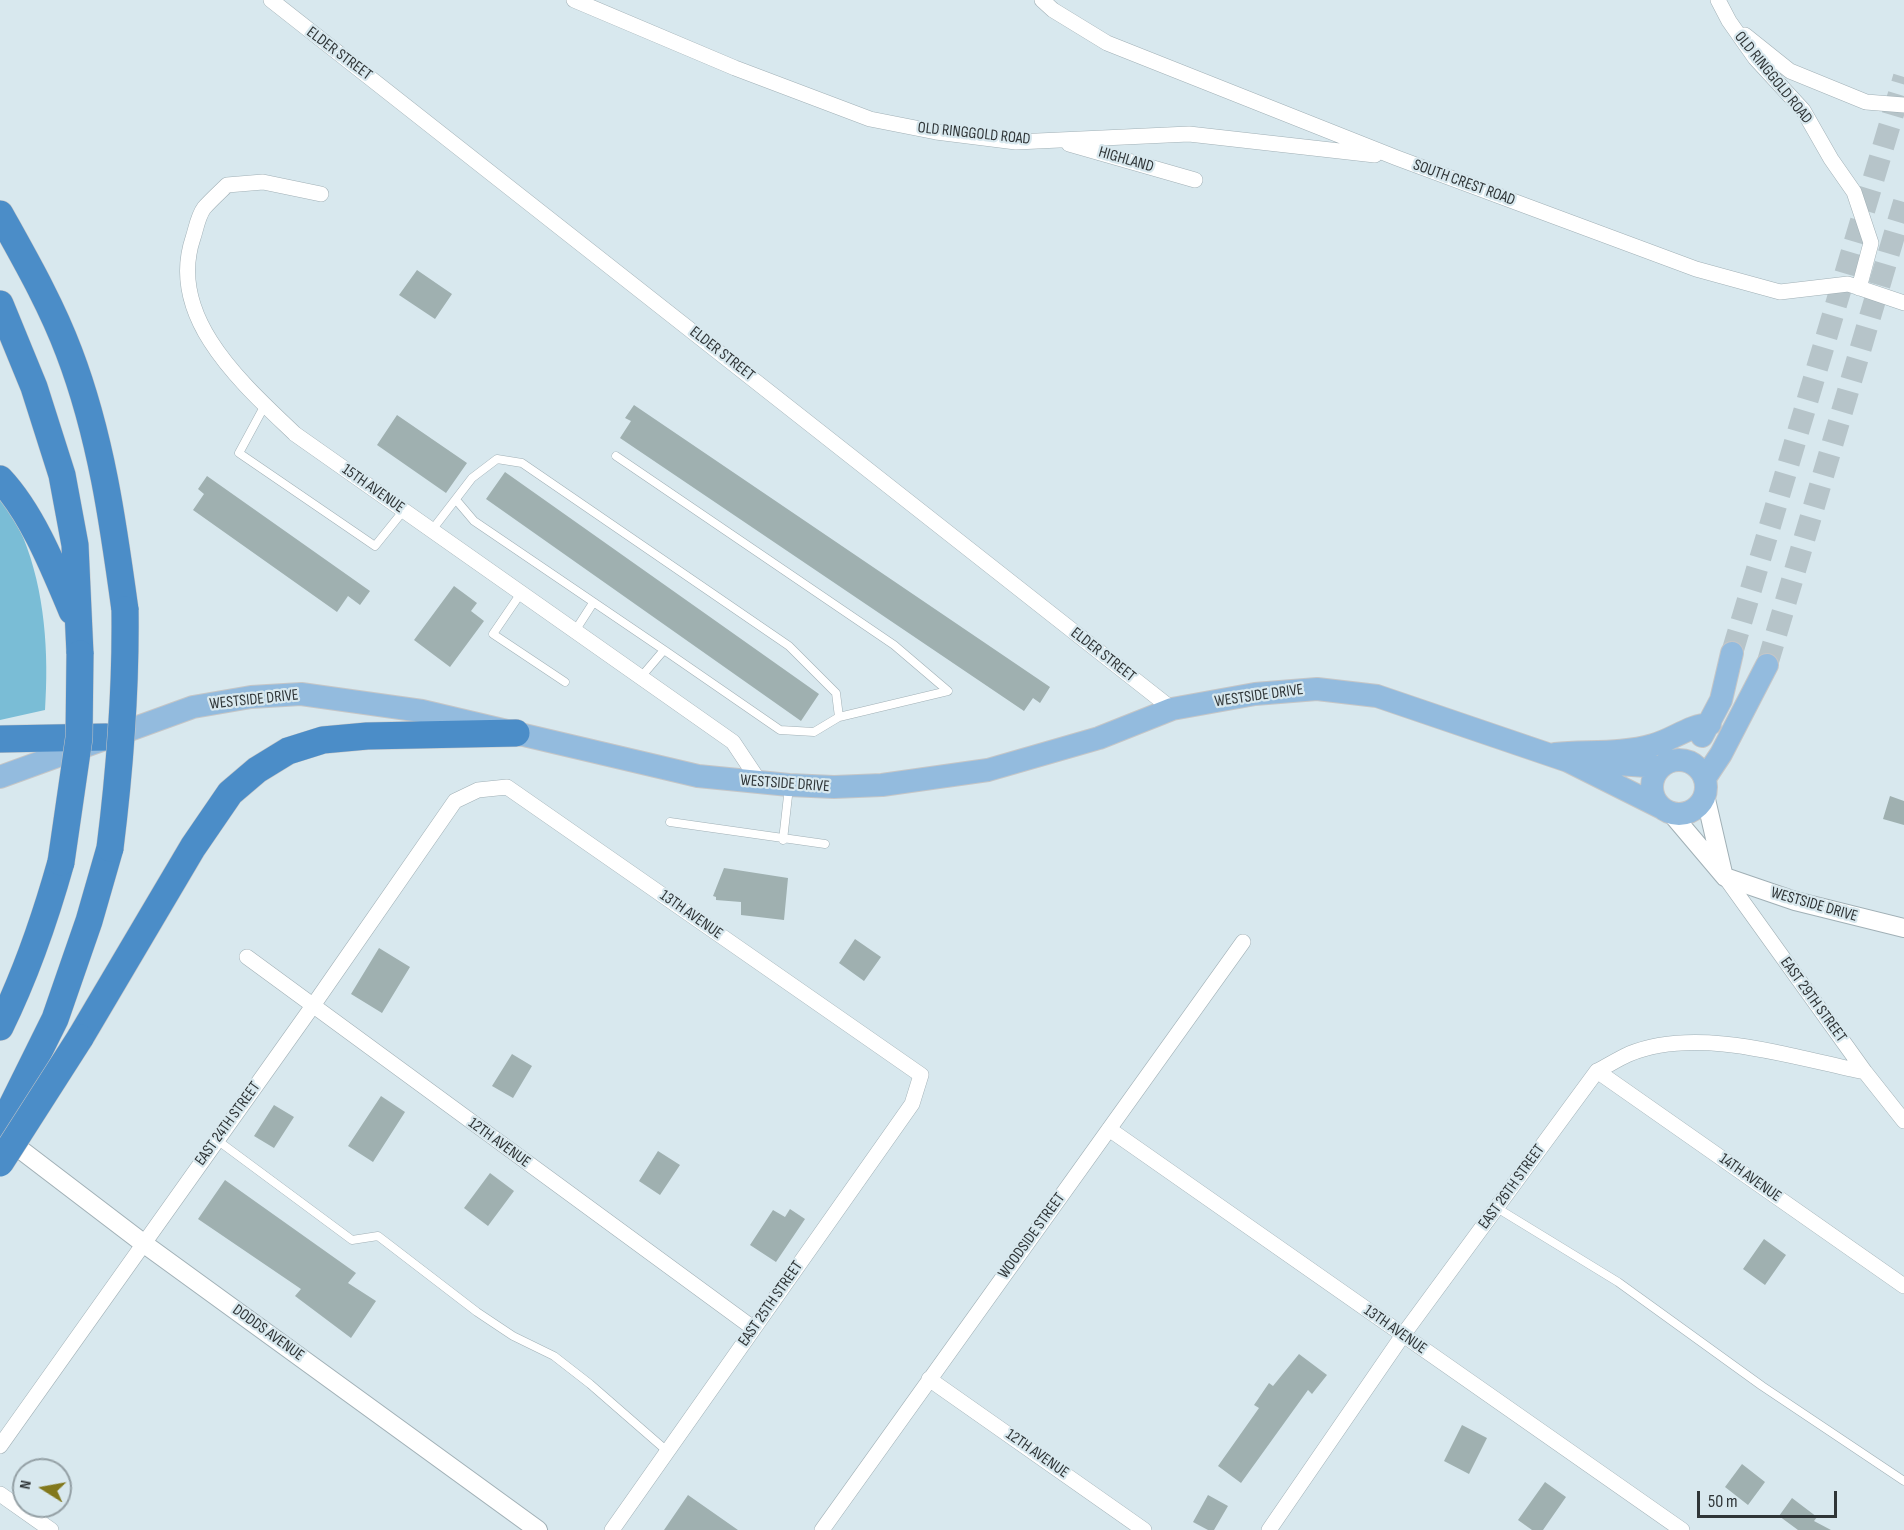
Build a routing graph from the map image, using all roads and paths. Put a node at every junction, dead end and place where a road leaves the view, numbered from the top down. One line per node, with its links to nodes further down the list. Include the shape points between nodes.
1 (271, 0): 31 (street, ELDER STREET)
2 (574, 0): 8 (street, OLD RINGGOLD ROAD, via 735,68 870,119 1016,142)
3 (1042, 0): 9 (street, SOUTH CREST ROAD, via 1107,43)
4 (1707, 0): 6 (street)
5 (1718, 0): 6 (street, OLD RINGGOLD ROAD)
6 (1729, 21): 7 (street, via 1790,71 1866,102); 13 (street, OLD RINGGOLD ROAD, via 1755,58 1803,110 1854,192 1870,243)
7 (1904, 105)
8 (1057, 141): 9 (street, OLD RINGGOLD ROAD, via 1189,134); 10 (street, HIGHLAND)
9 (1397, 158): 13 (street, SOUTH CREST ROAD, via 1696,269 1780,292 1848,284)
10 (1195, 180)
11 (321, 194): 16 (street, 15TH AVENUE, via 263,182 227,185 202,210 188,253 190,295 209,342)
12 (0, 214): 59 (highway, bridge, via 69,352 95,434 114,524 125,610 126,694 110,848 55,1019)
13 (1859, 288): 14 (street, SOUTH CREST ROAD)
14 (1904, 303)
15 (0, 304): 25 (highway, via 34,387 62,475 75,545)
16 (265, 405): 20 (street, 15TH AVENUE, via 295,435); 20 (lane, via 239,453 375,546)
17 (616, 456): 32 (lane, via 894,645 948,691)
18 (0, 479): 25 (highway, via 11,490 53,565)
19 (457, 501): 21 (lane); 23 (lane, via 474,521); 32 (lane, via 472,478 497,459 522,463 789,646 836,693)
20 (404, 510): 21 (street, 15TH AVENUE)
21 (432, 530): 22 (street, 15TH AVENUE)
22 (521, 592): 24 (street, 15TH AVENUE); 30 (lane, via 493,634)
23 (593, 603): 24 (lane); 26 (lane)
24 (575, 631): 29 (street, 15TH AVENUE)
25 (80, 641): 53 (highway, bridge, via 79,738 61,862 43,926)
26 (664, 650): 29 (lane); 32 (lane, via 780,730 814,732)
27 (1732, 653): 33 (main road)
28 (1767, 665): 42 (main road)
29 (641, 677): 40 (street, 15TH AVENUE, via 733,742)
30 (565, 682)
31 (1172, 709): 37 (main road, WESTSIDE DRIVE, via 1255,694 1317,689 1377,696); 41 (main road, WESTSIDE DRIVE, via 1099,738 988,770 882,785)
32 (839, 717)
33 (1710, 724): 37 (main road, via 1698,725 1653,745); 38 (main road, via 1699,740)
34 (516, 733): 35 (main road, WESTSIDE DRIVE, via 422,711 301,694 193,707); 40 (main road, WESTSIDE DRIVE, via 698,776); 61 (highway, bridge, via 323,740 288,751 257,770 230,793 193,847 80,1038)
35 (106, 737): 36 (highway); 39 (main road, WESTSIDE DRIVE)
36 (0, 739)
37 (1560, 758): 38 (main road, WESTSIDE DRIVE); 44 (main road, WESTSIDE DRIVE)
38 (1669, 764): 42 (main road, via 1694,765); 44 (main road, via 1653,783 1656,801)
39 (0, 777)
40 (761, 784): 41 (main road, WESTSIDE DRIVE)
41 (789, 785): 46 (lane)
42 (1705, 787): 44 (main road, via 1701,803 1687,813); 48 (street, EAST 29TH STREET)
43 (455, 801): 52 (street, EAST 24TH STREET); 56 (street, 13TH AVENUE, via 478,790 507,787)
44 (1666, 810): 48 (street, EAST 29TH STREET)
45 (670, 822): 46 (lane)
46 (783, 840): 47 (lane)
47 (825, 844)
48 (1725, 878): 49 (street, WESTSIDE DRIVE, via 1795,901); 55 (street, EAST 29TH STREET)
49 (1904, 928)
50 (1243, 942): 58 (street, WOODSIDE STREET)
51 (247, 957): 52 (street, 12TH AVENUE)
52 (312, 1007): 60 (street, EAST 24TH STREET); 65 (street, 12TH AVENUE)
53 (0, 1027)
54 (1597, 1071): 55 (street, EAST 26TH STREET, via 1631,1053 1716,1042); 62 (street, EAST 26TH STREET); 64 (street, 14TH AVENUE)
55 (1865, 1072): 57 (street, EAST 29TH STREET)
56 (921, 1075): 65 (street, EAST 25TH STREET, via 912,1104)
57 (1904, 1121)
58 (1109, 1129): 66 (street, 13TH AVENUE); 67 (street, WOODSIDE STREET)
59 (0, 1132): 63 (street, DODDS AVENUE)
60 (217, 1140): 63 (street, EAST 24TH STREET); 69 (lane, via 352,1239 378,1236 477,1312 554,1356)
61 (0, 1163)
62 (1497, 1208): 66 (street, EAST 26TH STREET); 70 (lane, via 1618,1282 1762,1386)
63 (143, 1243): 68 (street, EAST 24TH STREET); 73 (street, DODDS AVENUE)
64 (1904, 1286)
65 (753, 1328): 69 (street, EAST 25TH STREET)
66 (1403, 1335): 77 (street, EAST 26TH STREET); 78 (street, 13TH AVENUE)
67 (929, 1379): 75 (street, WOODSIDE STREET); 76 (street, 12TH AVENUE)
68 (0, 1446)
69 (667, 1450): 74 (street, EAST 25TH STREET)
70 (1904, 1481)
71 (0, 1494): 72 (street)
72 (51, 1530)
73 (538, 1530)
74 (612, 1530)
75 (822, 1530)
76 (1144, 1530)
77 (1269, 1530)
78 (1682, 1530)

